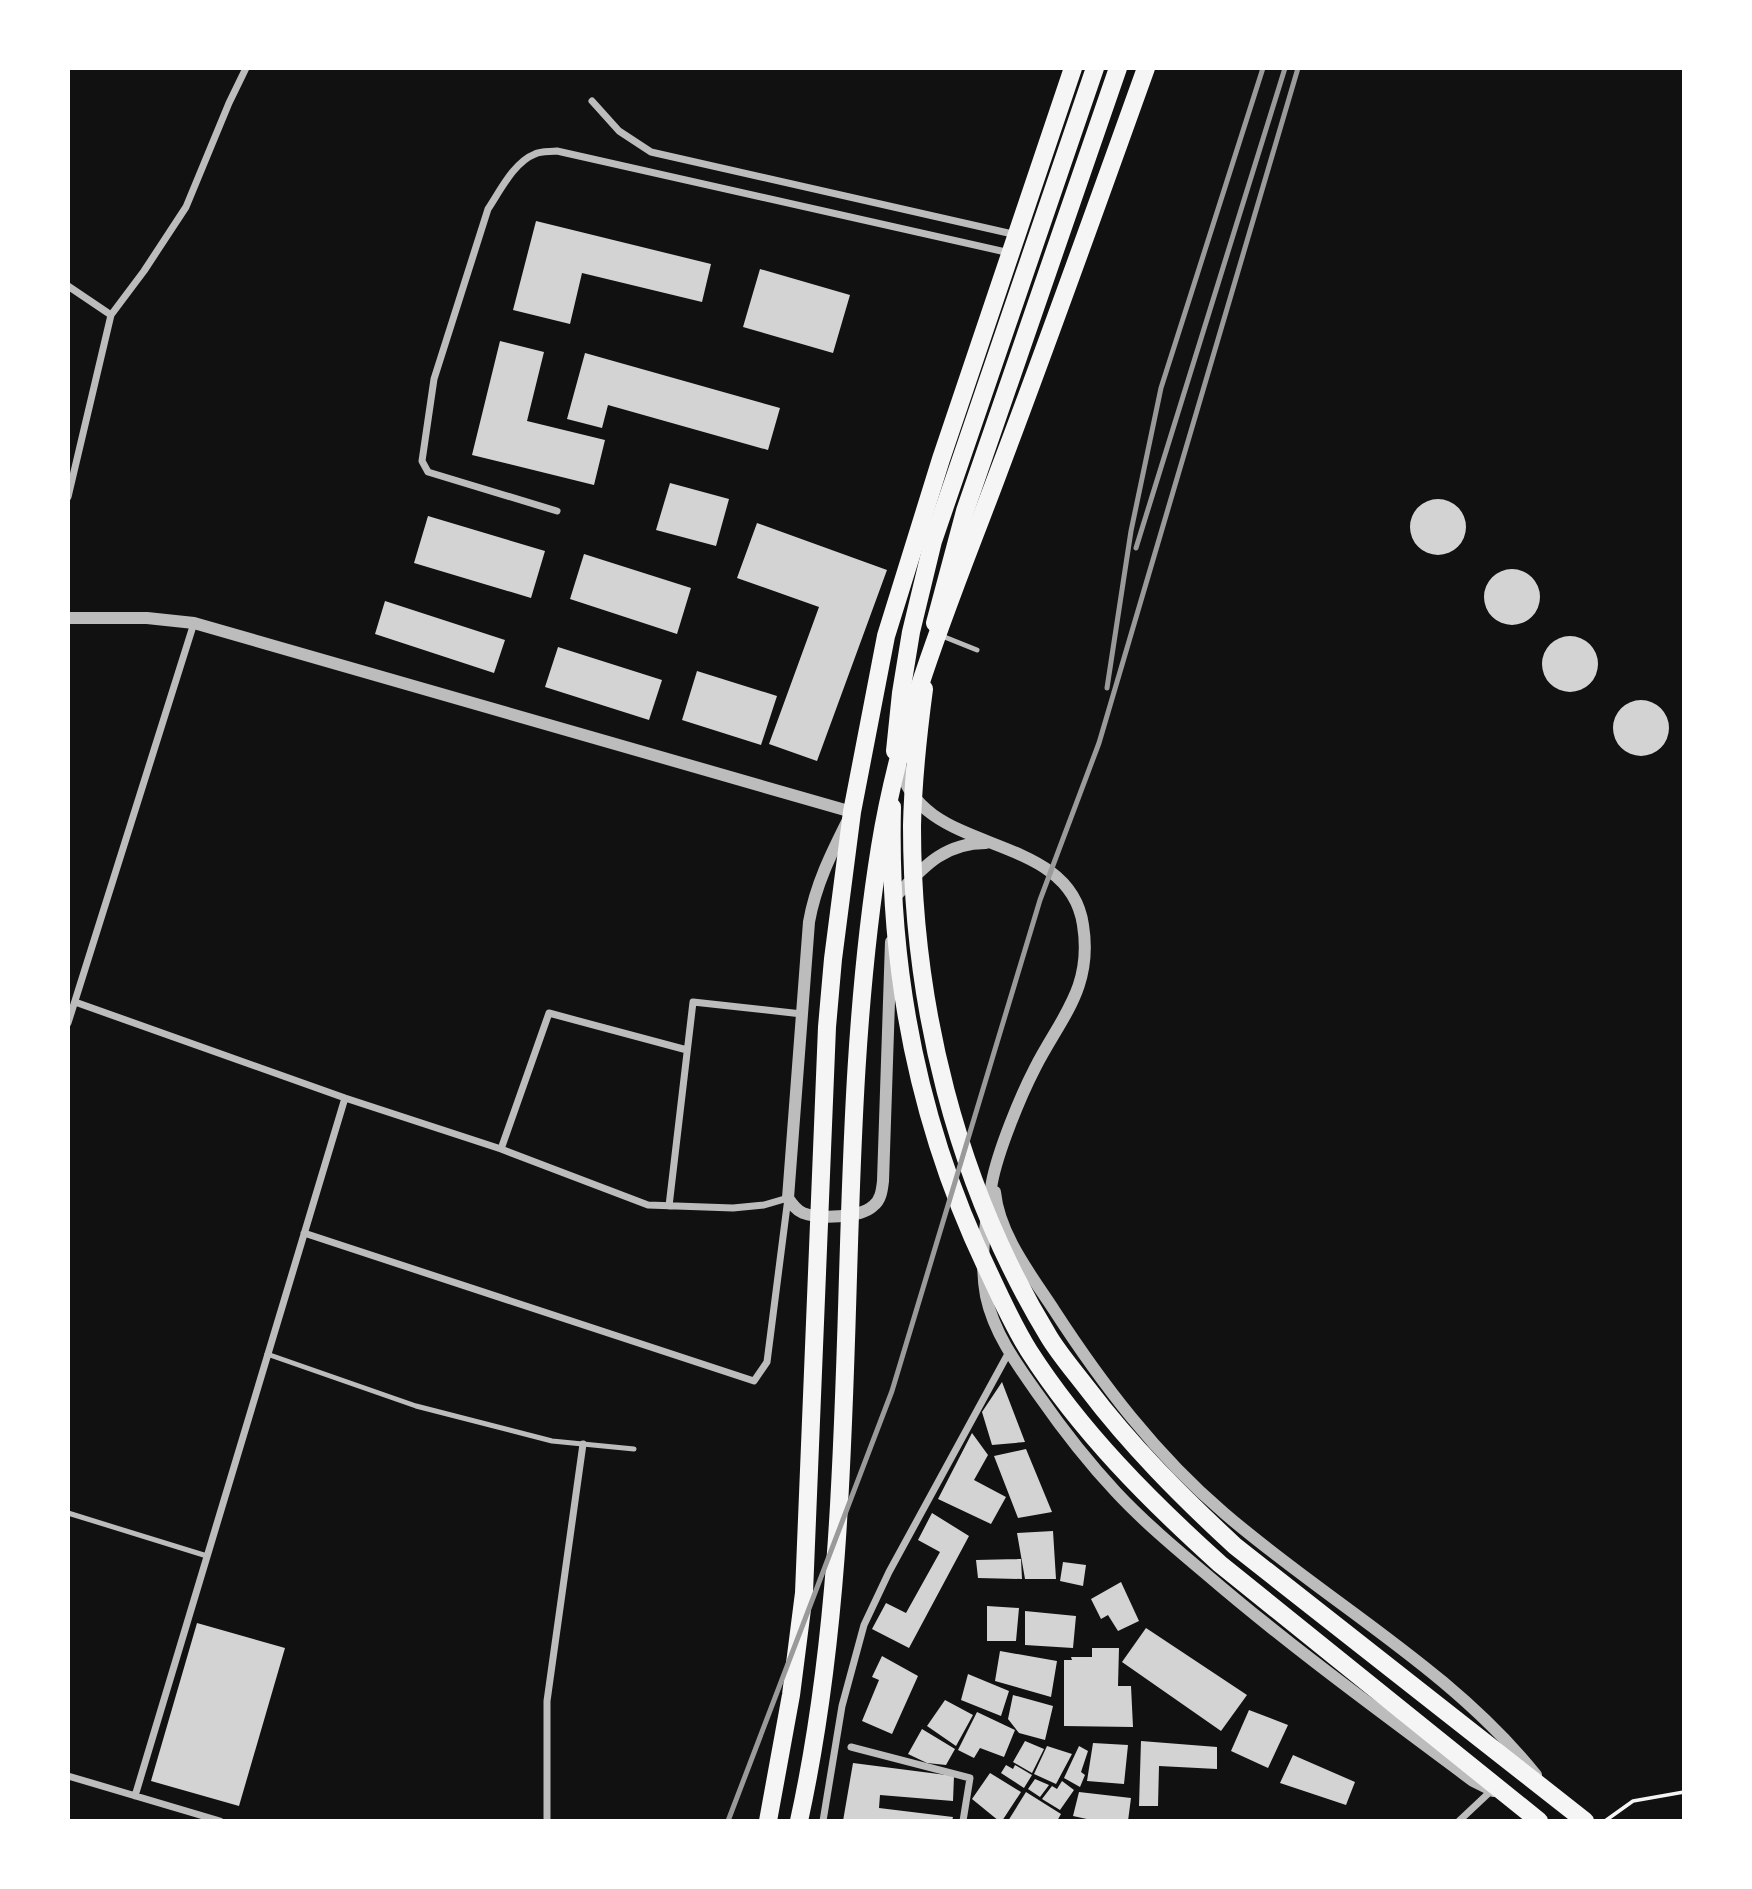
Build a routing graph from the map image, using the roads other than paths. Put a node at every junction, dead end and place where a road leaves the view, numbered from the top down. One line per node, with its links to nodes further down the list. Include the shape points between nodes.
1 (246, 68): 10 (street, via 186,207)
2 (1073, 68): 7 (main road)
3 (1095, 68): 42 (main road, via 940,517 911,632 897,736 892,854 903,1002 922,1091 963,1221 1003,1304 1029,1351 1100,1445 1220,1564)
4 (1118, 68): 39 (main road, via 965,511 925,680 912,824 915,912 926,997 946,1093 986,1212 1025,1293 1049,1338 1119,1430 1236,1546)
5 (1146, 68): 15 (main road)
6 (592, 101): 7 (street, via 620,131 651,152)
7 (1017, 235): 8 (main road)
8 (1011, 253): 12 (street, via 557,151 536,153 523,161 488,209 433,379 422,461 428,472); 18 (main road, via 887,636)
9 (68, 286): 10 (street)
10 (111, 315): 11 (street)
11 (68, 497)
12 (557, 511)
13 (68, 618): 14 (street)
14 (194, 622): 18 (street); 21 (street)
15 (936, 634): 16 (lane); 17 (main road)
16 (977, 650)
17 (898, 756): 19 (street, via 902,779 923,808); 20 (street); 46 (main road, via 877,867 858,1026 831,1624)
18 (852, 811): 22 (street, via 813,898); 45 (main road, via 827,1027 804,1593)
19 (992, 843): 20 (street, via 951,849 928,862); 27 (street, via 1042,864 1065,886 1083,922 1085,967 1071,1006 1034,1069)
20 (892, 900): 28 (street, via 880,1196 859,1214 836,1216 804,1213)
21 (75, 1002): 23 (street); 25 (street)
22 (802, 1014): 24 (street, via 693,1002); 28 (street)
23 (68, 1023)
24 (687, 1050): 26 (street, via 549,1013); 29 (street)
25 (345, 1098): 26 (street); 30 (street)
26 (501, 1149): 29 (street, via 648,1205)
27 (993, 1177): 31 (street, via 982,1251 986,1297); 39 (street, via 996,1203 1024,1263 1081,1352 1175,1468 1224,1513 1465,1702 1510,1743)
28 (788, 1198): 29 (street, via 733,1208); 30 (street, via 767,1362 754,1381)
29 (669, 1206)
30 (304, 1233): 32 (street)
31 (1009, 1352): 40 (street, via 1116,1493 1175,1547 1263,1623 1473,1781); 47 (street, via 864,1625 842,1706)
32 (267, 1354): 33 (lane, via 416,1406 552,1441); 36 (street)
33 (583, 1444): 34 (lane); 44 (street, via 547,1701)
34 (634, 1449)
35 (68, 1513): 36 (lane)
36 (206, 1556): 41 (street)
37 (851, 1747): 48 (street, via 970,1778)
38 (68, 1776): 41 (street)
39 (1547, 1789): 51 (main road)
40 (1492, 1790): 42 (street); 49 (street)
41 (135, 1796): 43 (street)
42 (1524, 1807): 50 (main road)
43 (220, 1821)
44 (547, 1821)
45 (768, 1821)
46 (799, 1821)
47 (823, 1821)
48 (963, 1821)
49 (1459, 1821)
50 (1539, 1821)
51 (1585, 1821)

